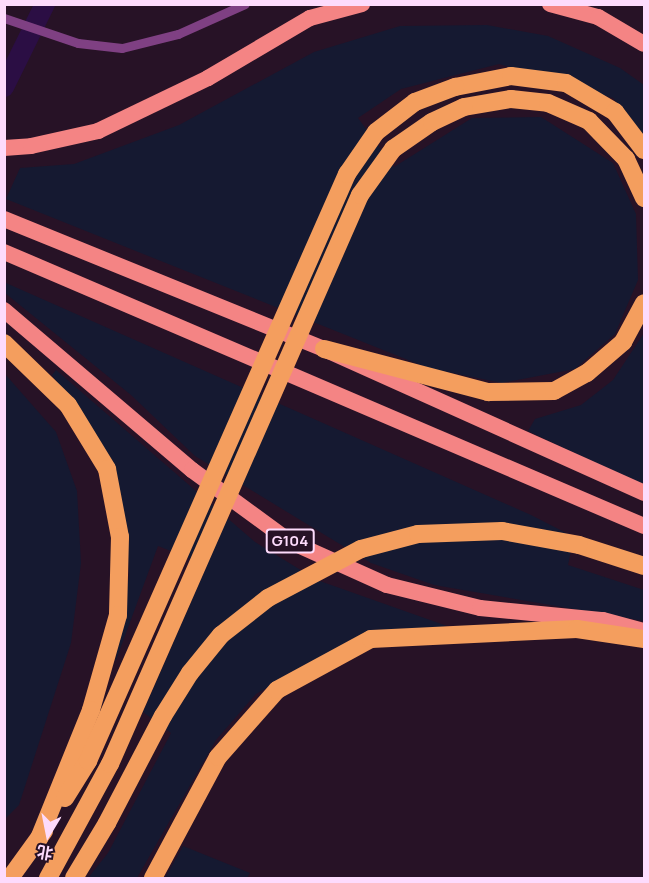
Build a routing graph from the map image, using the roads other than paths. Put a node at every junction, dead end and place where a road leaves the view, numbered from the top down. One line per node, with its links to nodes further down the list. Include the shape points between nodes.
1 (245, 4): 4 (lane, via 178,34 122,48 78,43)
2 (362, 4): 6 (highway, via 310,18 208,78 98,131)
3 (550, 4): 5 (highway, via 598,17)
4 (4, 18)
5 (645, 44)
6 (4, 148)
7 (645, 150): 20 (highway, bridge, via 615,111 566,83 510,76 455,87 415,102 376,132 347,174 88,761)
8 (645, 198): 22 (highway, bridge, via 626,159 589,121 548,103 510,99 464,107 432,122 393,149 360,195 110,764)
9 (4, 219): 14 (highway)
10 (4, 252): 16 (highway)
11 (645, 303): 14 (highway, via 623,342 586,373 554,391 488,392)
12 (4, 310): 18 (highway, G104, via 192,470 289,541 387,585 480,608 603,620)
13 (4, 344): 20 (highway, via 68,405 107,469 120,537 118,615 91,710)
14 (324, 349): 15 (highway)
15 (645, 493)
16 (645, 526)
17 (645, 567): 23 (highway, bridge, via 579,545 502,531 418,534 361,549 268,598 221,635 190,673)
18 (645, 631)
19 (645, 639): 24 (highway, via 577,629 371,639 277,690 218,757)
20 (38, 841): 21 (highway)
21 (10, 879)
22 (48, 879)
23 (74, 879)
24 (153, 879)

